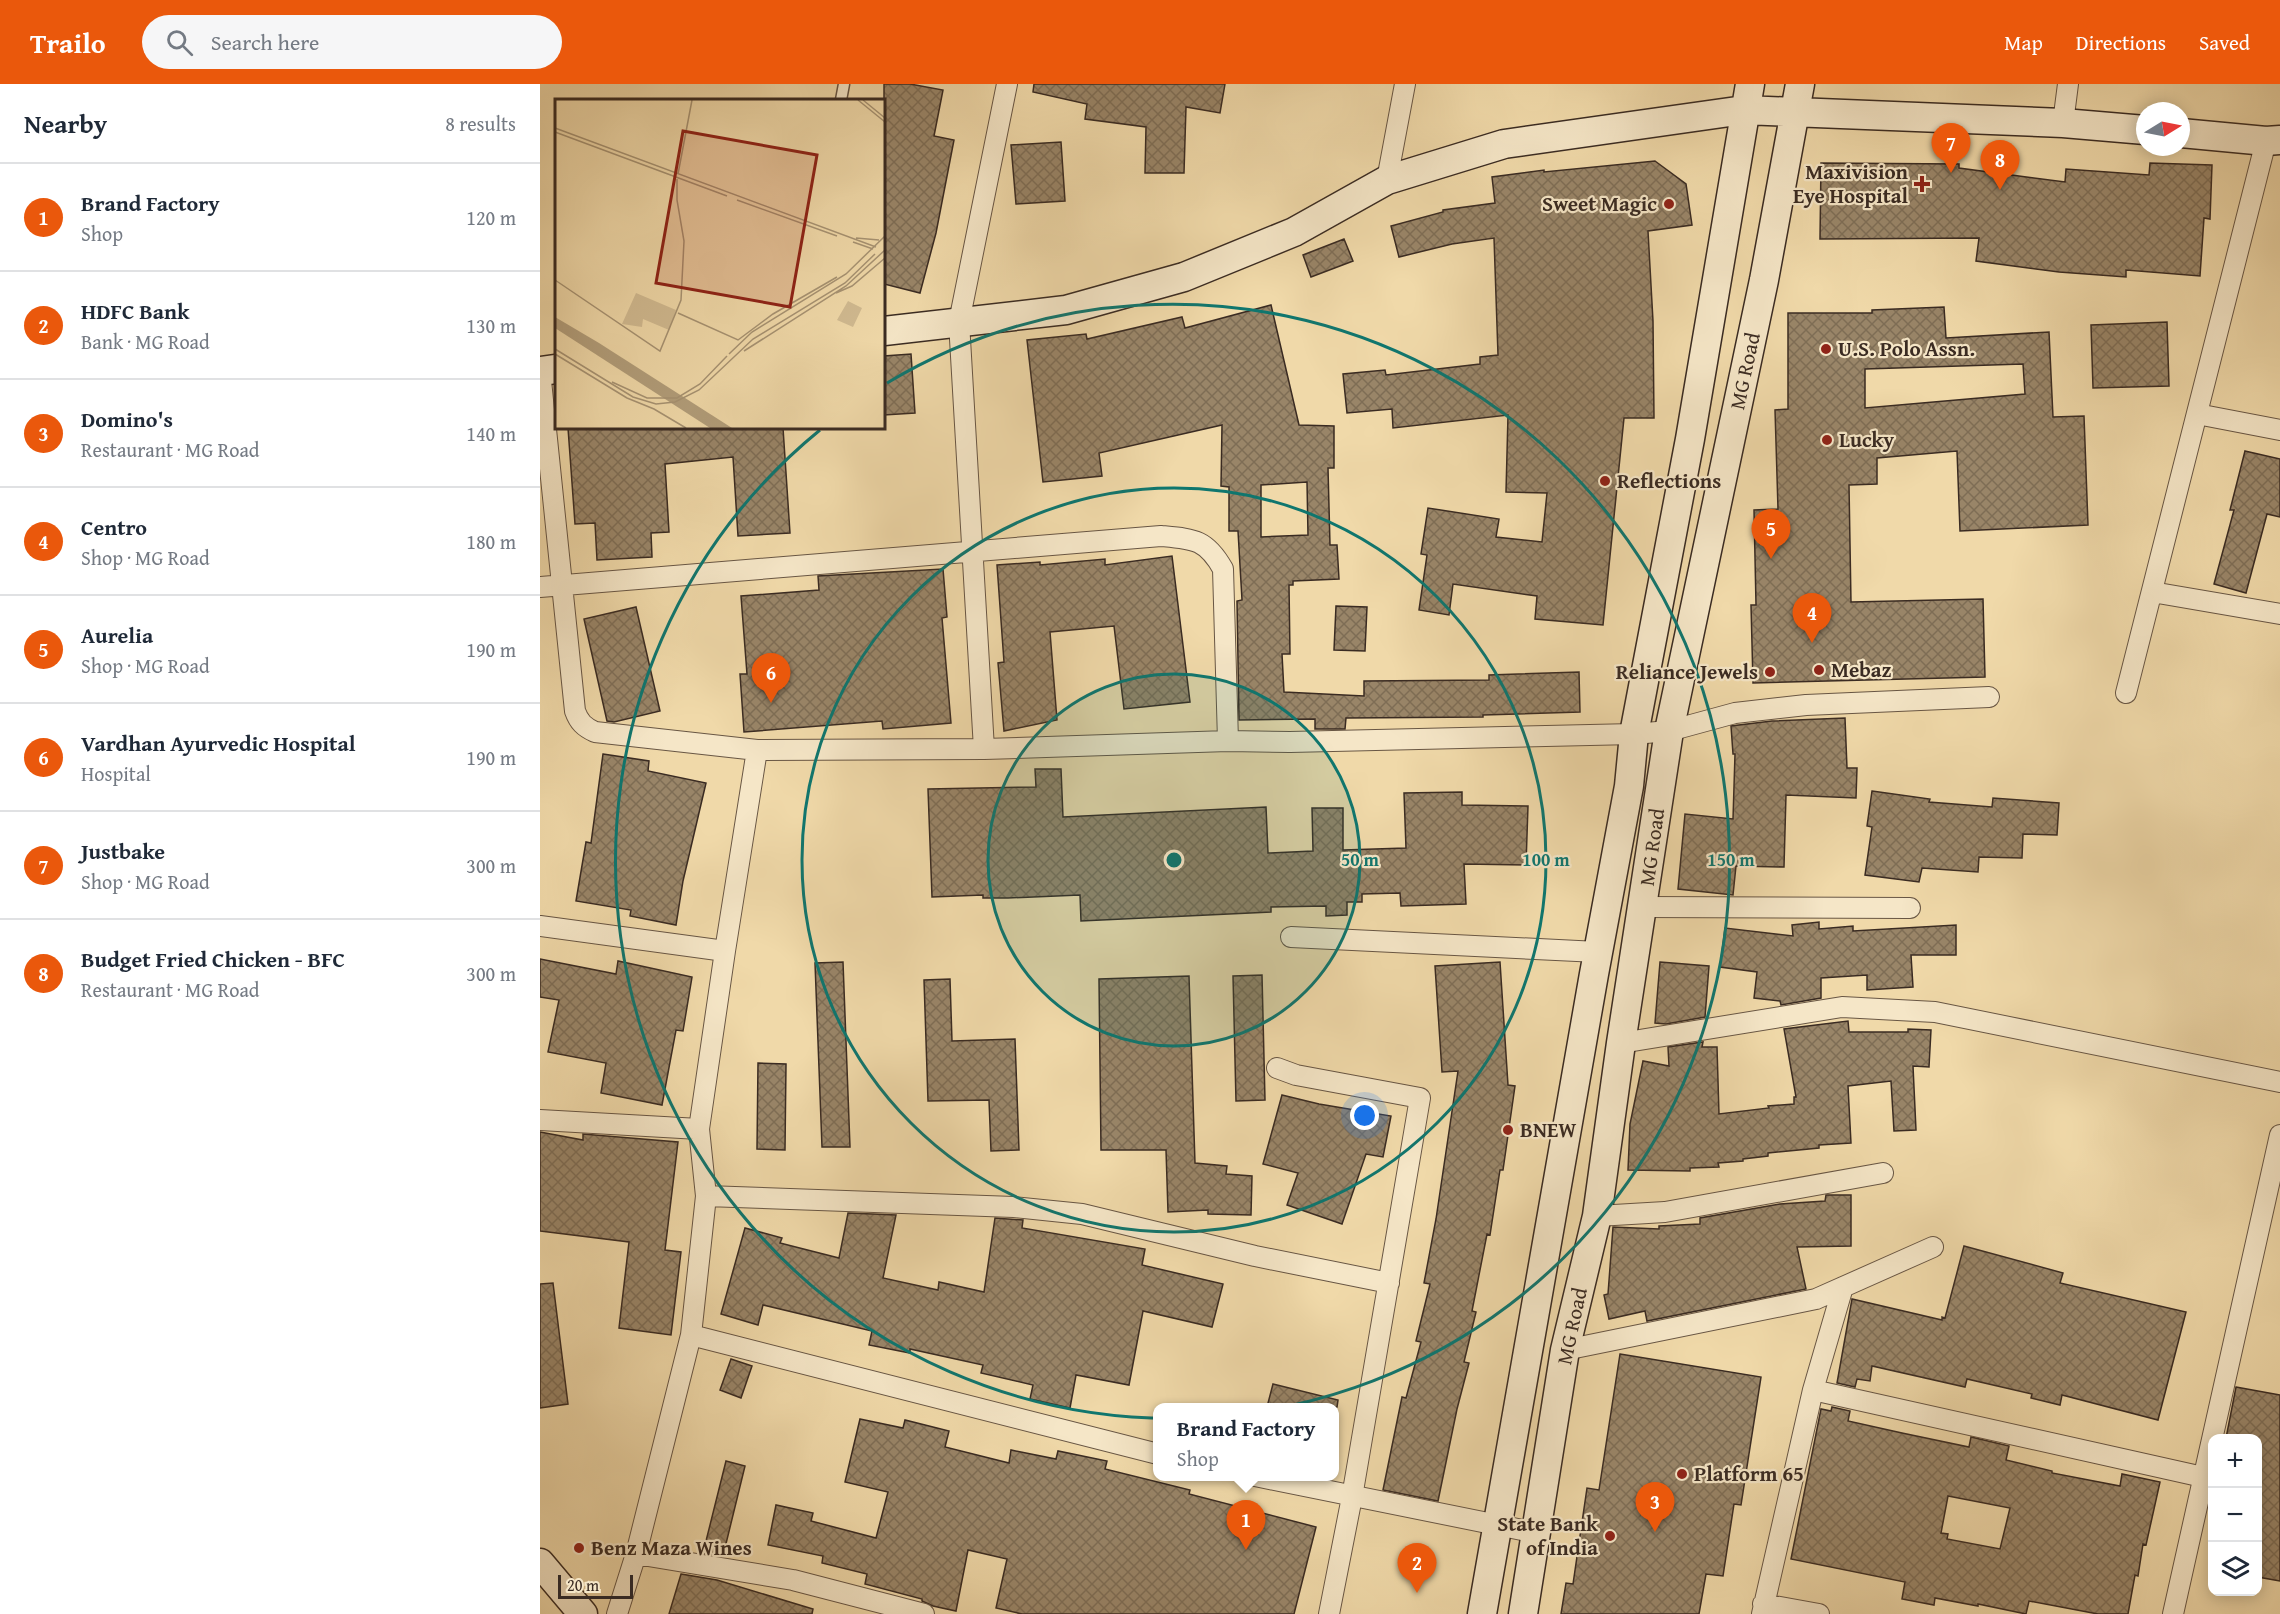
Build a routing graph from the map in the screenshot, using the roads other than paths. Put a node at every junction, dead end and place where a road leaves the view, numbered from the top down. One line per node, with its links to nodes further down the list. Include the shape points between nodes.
1 (844, 84): 7 (lane)
2 (1007, 84): 13 (street)
3 (1404, 84): 12 (street)
4 (2068, 84): 8 (street)
5 (1747, 97): 6 (main road); 12 (main road, via 1504,144); 27 (main road, MG Road, via 1690,439)
6 (1797, 98): 8 (main road); 26 (main road, MG Road, via 1764,280)
7 (842, 99)
8 (2063, 123): 9 (main road)
9 (2136, 129)
10 (2190, 134): 11 (main road)
11 (2273, 140): 17 (street)
12 (1387, 180): 13 (main road, via 1294,232 1184,277 1066,310)
13 (959, 322): 14 (main road); 19 (street)
14 (885, 331)
15 (555, 369): 16 (main road)
16 (540, 371): 20 (street)
17 (2197, 414): 18 (street); 22 (street)
18 (2280, 430)
19 (973, 553): 20 (street); 28 (street, via 1161,536 1190,538 1213,551 1223,570); 29 (street)
20 (562, 585): 21 (street); 30 (street, via 575,711 586,728)
21 (540, 587)
22 (2152, 591): 23 (street); 24 (street)
23 (2280, 614)
24 (2126, 693)
25 (1989, 697): 26 (street, via 1806,705 1736,713)
26 (1669, 731): 27 (street); 31 (main road, MG Road)
27 (1634, 734): 28 (street); 36 (main road, MG Road, via 1629,786)
28 (1228, 741): 29 (street)
29 (984, 749): 30 (street)
30 (757, 750): 35 (street)
31 (1643, 907): 32 (street); 37 (main road, MG Road)
32 (1910, 908)
33 (540, 926): 35 (street)
34 (1291, 937): 36 (street)
35 (725, 951): 41 (street)
36 (1598, 951): 47 (main road, MG Road)
37 (1621, 1043): 39 (street, via 1842,1007 1935,1012); 45 (main road, MG Road)
38 (1277, 1068): 49 (street, via 1420,1098)
39 (2280, 1082)
40 (540, 1119): 41 (street)
41 (699, 1129): 44 (street)
42 (2280, 1135): 55 (street)
43 (1882, 1173): 45 (street, via 1665,1212)
44 (706, 1196): 49 (street, via 1014,1207 1082,1214 1255,1256); 51 (street)
45 (1597, 1215): 48 (main road, MG Road)
46 (1933, 1247): 50 (street)
47 (1544, 1263): 48 (main road); 58 (main road, MG Road)
48 (1584, 1269): 52 (main road, MG Road)
49 (1389, 1283): 57 (street)
50 (1843, 1287): 52 (street, via 1816,1299); 53 (street)
51 (691, 1335): 54 (street); 60 (street)
52 (1565, 1350): 59 (main road, MG Road)
53 (1813, 1390): 55 (street); 62 (street)
54 (1153, 1453)
55 (2203, 1477): 70 (street)
56 (1278, 1481): 57 (street)
57 (1352, 1497): 58 (street); 66 (street)
58 (1498, 1524): 59 (street); 67 (main road, MG Road)
59 (1537, 1533): 68 (main road, MG Road)
60 (636, 1554): 64 (street); 65 (street, via 793,1580)
61 (540, 1563): 63 (main road)
62 (1763, 1609): 69 (street)
63 (583, 1614)
64 (617, 1614)
65 (924, 1614)
66 (1329, 1614)
67 (1482, 1614)
68 (1523, 1614)
69 (1819, 1614)
70 (2173, 1614)

